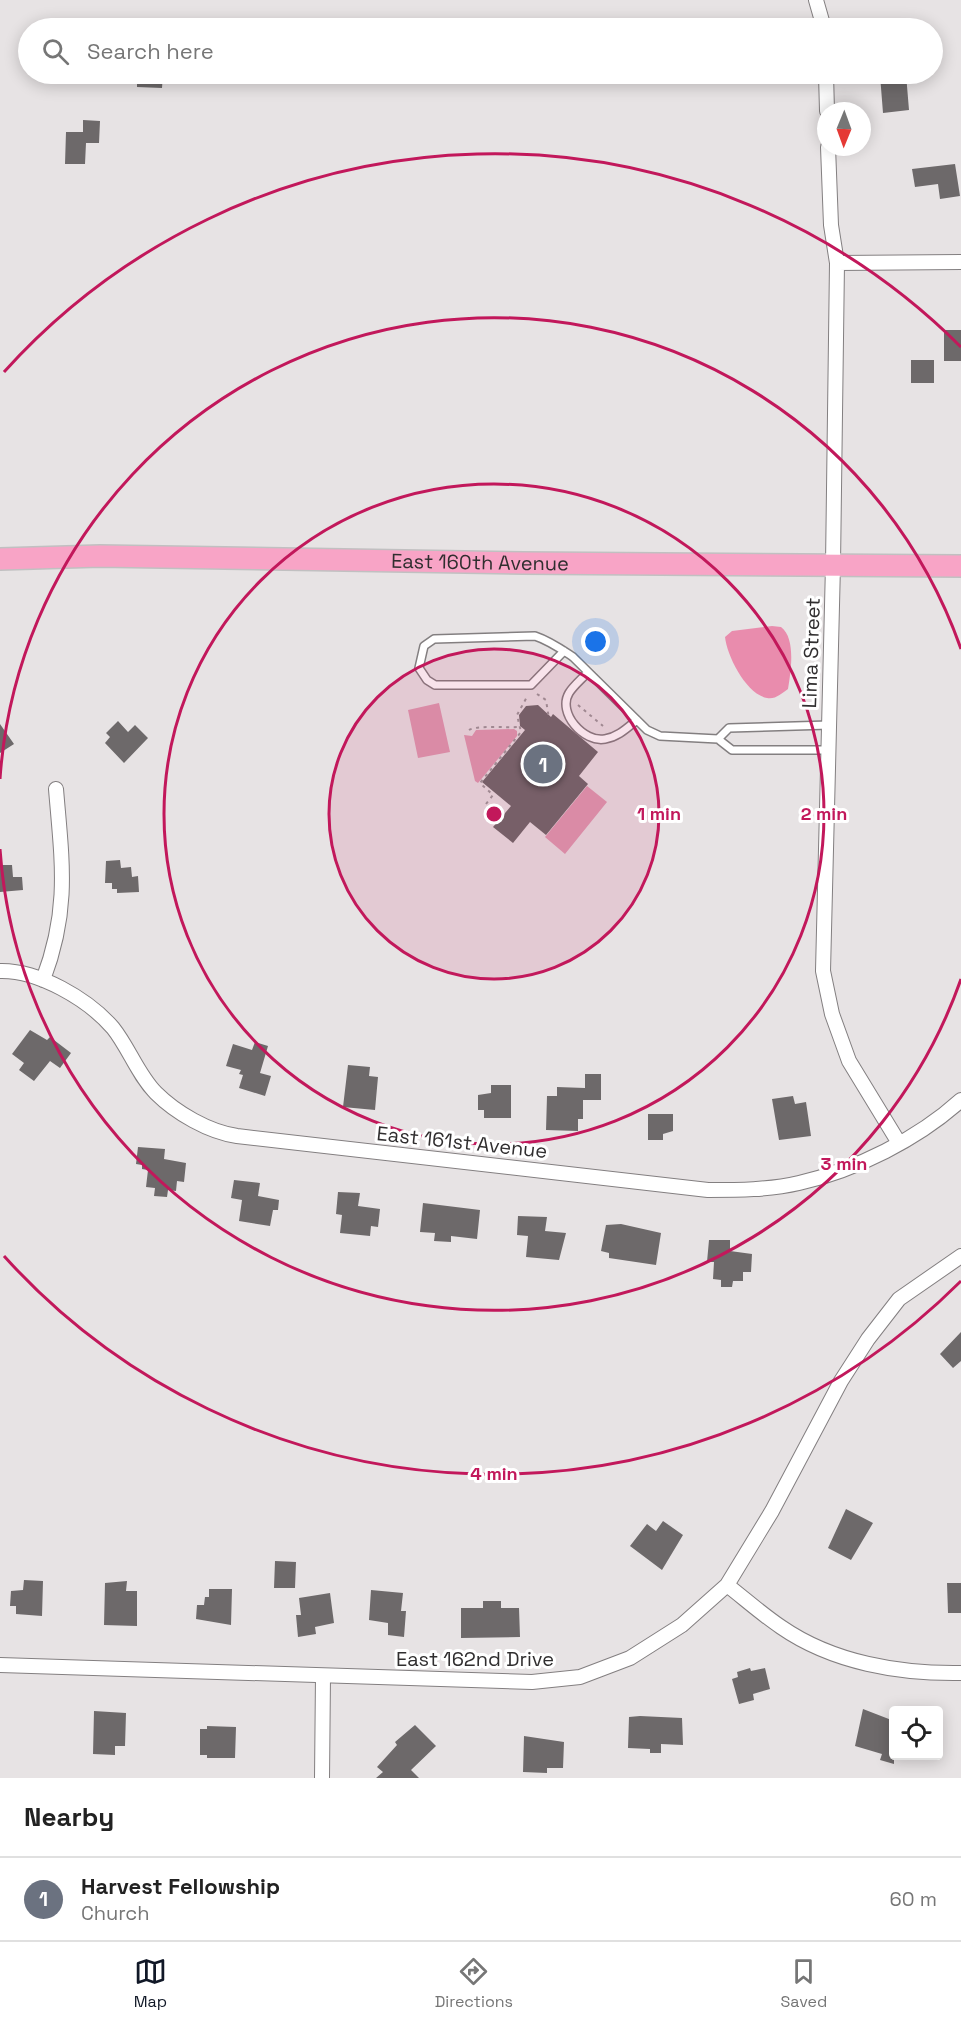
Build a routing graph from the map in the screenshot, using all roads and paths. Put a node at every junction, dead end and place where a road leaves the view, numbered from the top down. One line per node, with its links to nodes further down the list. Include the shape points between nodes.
1 (816, 0): 2 (street)
2 (821, 18)
3 (826, 84): 4 (street)
4 (827, 102)
5 (828, 156): 7 (street, Lima Street)
6 (961, 262): 7 (street)
7 (837, 263): 9 (street, Lima Street)
8 (0, 559): 9 (main road, East 160th Avenue, via 100,556)
9 (833, 565): 10 (main road, East 160th Avenue); 18 (street, Lima Street)
10 (961, 566)
11 (564, 651): 11 (lane, via 535,636 434,639 424,646 419,668 435,685 531,685); 12 (lane)
12 (588, 672): 16 (lane); 16 (lane, via 568,694 565,705 572,722 599,740 618,735)
13 (577, 704): 14 (path)
14 (591, 715): 17 (path); 19 (path)
15 (549, 719): 20 (path, via 546,700 530,693 517,715)
16 (637, 720): 22 (lane, via 660,736)
17 (584, 723)
18 (829, 725): 22 (lane, via 729,728); 23 (street, Lima Street)
19 (603, 726)
20 (518, 727): 21 (path); 25 (path, via 521,732 480,783 494,795)
21 (469, 730)
22 (718, 739): 23 (lane, via 732,750)
23 (828, 750): 29 (street, Lima Street, via 823,971 832,1014 849,1061)
24 (57, 789): 27 (street, via 63,905)
25 (486, 804)
26 (0, 971): 27 (street, East 161st Avenue)
27 (43, 980): 29 (street, East 161st Avenue, via 79,1000 112,1027 156,1093 192,1120 231,1136 708,1190 755,1190 800,1183)
28 (961, 1100): 29 (street, East 161st Avenue)
29 (899, 1143)
30 (961, 1256): 31 (street, East 162nd Drive, via 899,1299 868,1339)
31 (727, 1585): 33 (street, via 782,1628 839,1654 915,1673); 34 (street, East 162nd Drive, via 682,1625 630,1658 580,1677 532,1682)
32 (0, 1665): 34 (street, East 162nd Drive)
33 (961, 1673)
34 (323, 1676): 35 (street)
35 (322, 1778)

